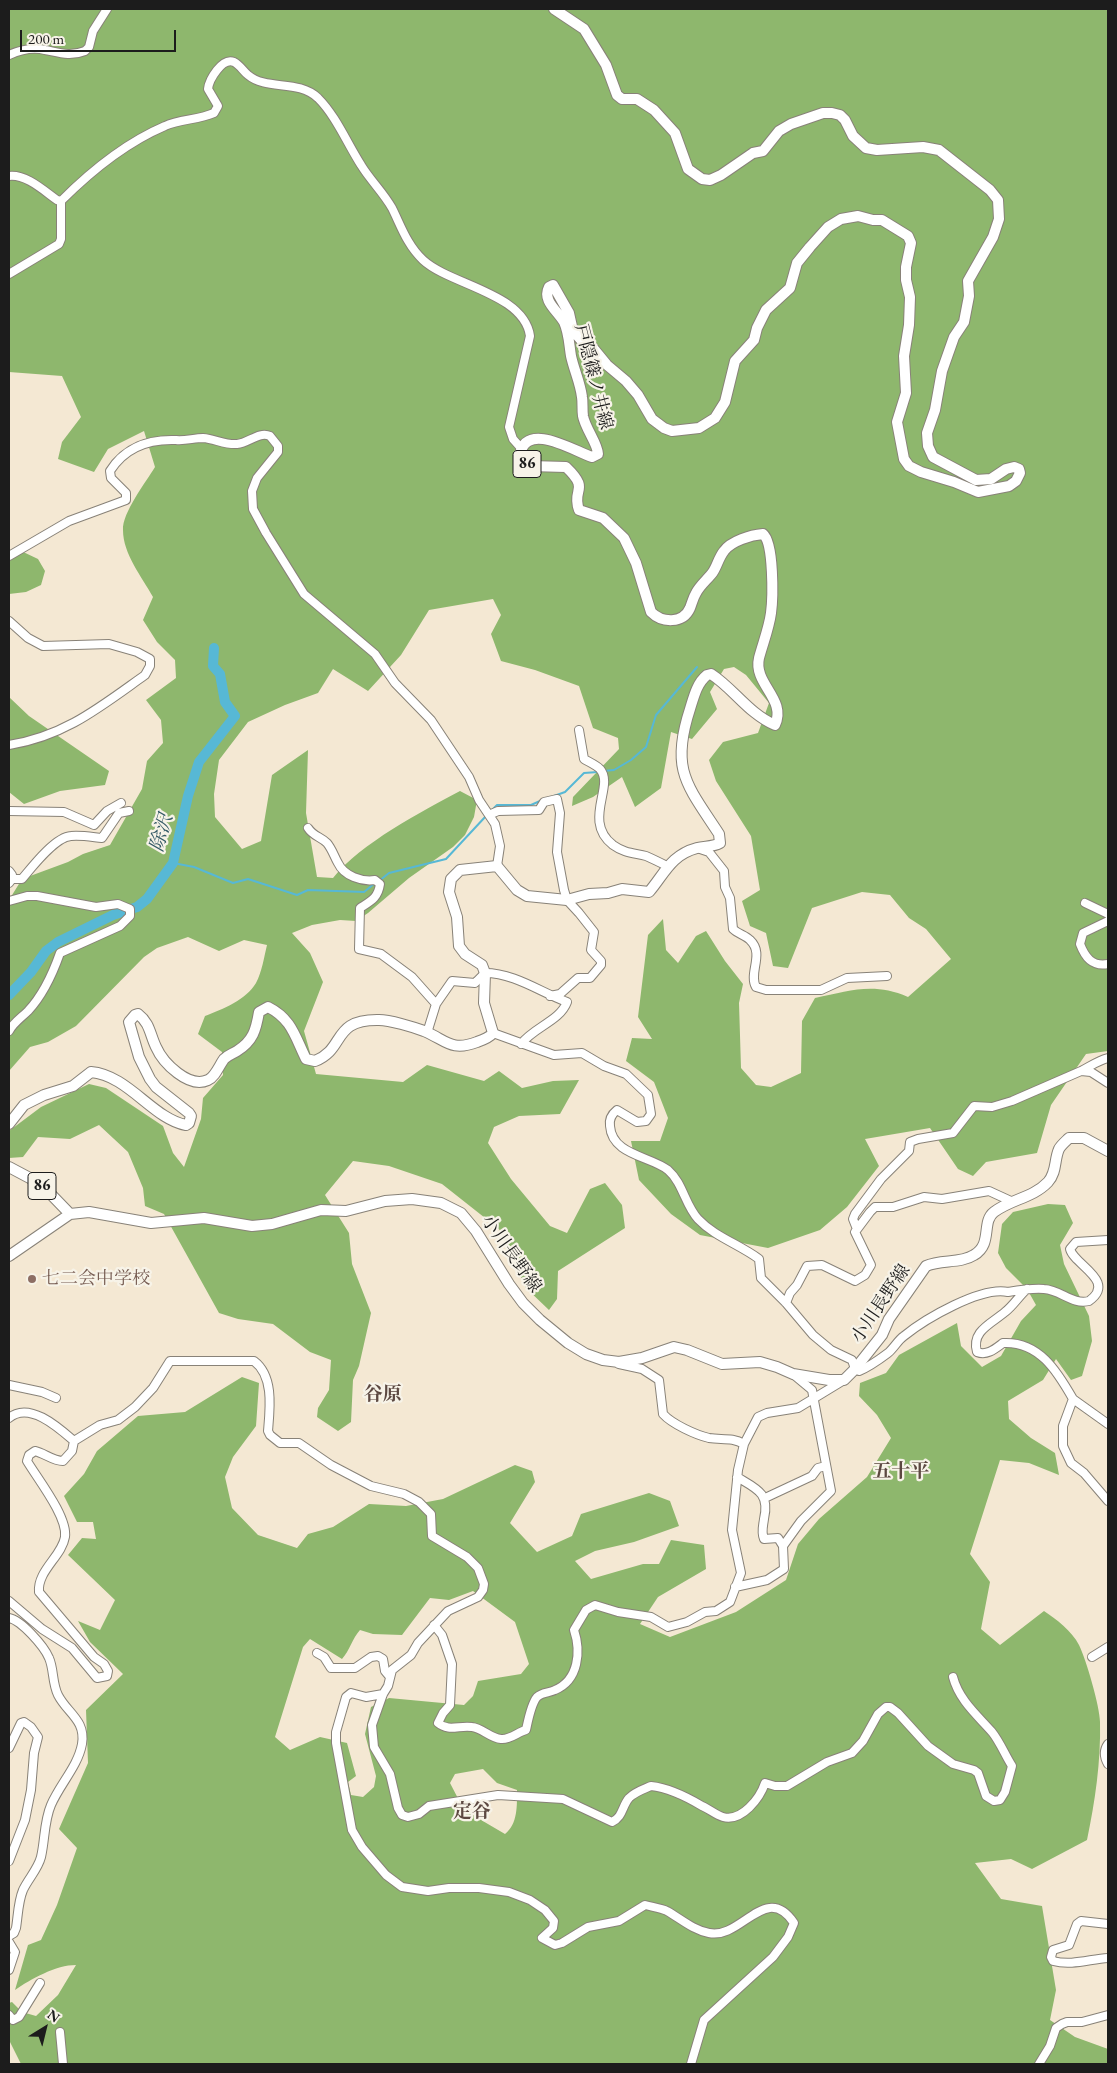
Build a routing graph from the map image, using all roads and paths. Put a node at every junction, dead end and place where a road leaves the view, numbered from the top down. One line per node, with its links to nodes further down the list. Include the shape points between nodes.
1 (107, 9): 3 (street, via 85,51 64,55 32,49)
2 (554, 9): 7 (main road, 戸隠篠ノ井線 / 86, via 584,29 622,100 637,99 662,117 675,133 688,169 702,179 716,178 753,153 763,151 779,131 791,124 832,113 845,120 853,136 866,148 923,147 939,150 990,190 998,200 999,219 993,237 968,281 964,322 954,337 942,372 927,434 928,446 933,458 976,480 990,479 1014,468 1020,473 1009,486 978,492 909,466 897,422 906,393 904,356 910,297 906,267 911,243 908,236 889,223 858,216 841,219 828,227 797,264 790,288 766,310 754,340 735,361 725,402 715,418 699,428 672,431 652,419 626,381 573,331 569,313 553,286 549,287 547,300 567,330 583,416 598,454 592,457 542,439 531,440)
3 (9, 55)
4 (9, 176): 5 (street, via 21,177)
5 (61, 201): 6 (street, via 59,244); 7 (street, via 85,177 124,147 164,126 214,113 218,106 208,89 209,84 228,61 254,80 308,92 329,112 361,166 382,192 417,254 436,270 491,293 515,311 529,330 526,358 509,427)
6 (9, 274)
7 (521, 448): 17 (main road, 86, via 520,454 530,466 566,468 578,478 577,503 580,510 603,518 624,538 639,571 649,609 659,620 670,621 686,614 696,593 727,548 756,534 763,534 768,541 772,605 757,668 779,715 775,725 738,699 715,677 707,675 702,679 684,730 682,765 686,781 721,840 714,846)
8 (9, 556): 15 (street, via 69,521 126,500 126,493 111,478 110,471 116,462 138,445 158,439 202,438 240,444 261,434 270,436 278,446 278,452 257,478 252,492 253,509 266,534 304,594 376,654 395,683 431,720 469,777)
9 (9, 621): 11 (street, via 43,646 109,644 137,652 150,659 150,666 145,674 69,727)
10 (579, 730): 19 (street, via 584,759 600,769 604,777 599,822 603,833 619,848)
11 (9, 745)
12 (121, 803): 13 (street, via 107,811 94,825 64,812)
13 (9, 810)
14 (130, 811): 20 (street, via 119,813 102,838 69,836 62,839 22,879)
15 (489, 815): 18 (street, via 495,824 500,846); 21 (street, via 498,811 539,810 544,802 557,799 560,813 557,852)
16 (308, 828): 30 (street, via 326,843 339,866 350,874 380,884 376,898 360,908 359,949 381,954 412,977)
17 (697, 848): 19 (main road, 86, via 676,858); 28 (street, via 709,852 724,871 733,929 750,940 756,950 756,987 766,990 821,990 847,978)
18 (496, 866): 21 (main road, 86, via 517,890 527,896); 27 (main road, via 460,870 451,879 449,892 457,918 459,946 465,954 482,964)
19 (668, 866): 21 (main road, 86, via 649,892 622,889)
20 (10, 878)
21 (567, 900): 29 (street, via 594,932 591,950 600,958 601,965 590,978 578,978 560,994)
22 (9, 901): 31 (street, via 37,896 96,907 118,904 130,909 130,916 120,926 60,953 46,986)
23 (1085, 903): 24 (street)
24 (1108, 914)
25 (1108, 921): 26 (street, via 1084,933 1080,944 1089,960)
26 (1108, 964)
27 (485, 973): 29 (street, via 517,980); 30 (street, via 475,983 452,981); 33 (main road, via 484,1003)
28 (887, 976)
29 (550, 996): 34 (street, via 567,1002 564,1011)
30 (436, 1004): 32 (street)
31 (9, 1030)
32 (427, 1033): 33 (main road, via 449,1045 461,1047 480,1042); 38 (main road, via 381,1020 355,1022 345,1028 327,1054 315,1061 306,1059 288,1021 268,1007 259,1012 249,1042 227,1056 212,1077 201,1082 186,1079 164,1058 156,1048 144,1019 138,1014 129,1022 143,1068 156,1087 189,1113 189,1123 179,1124 132,1090 104,1074 91,1072 72,1086 24,1105)
33 (493, 1033): 34 (street)
34 (521, 1044): 47 (street, via 554,1055 582,1053 631,1077 648,1096 651,1114 637,1122 620,1110 614,1112 610,1125 616,1141 623,1148 669,1171 699,1220 713,1233 759,1259 761,1278)
35 (1108, 1058): 36 (street)
36 (1081, 1071): 37 (street, via 1091,1072); 43 (street, via 997,1106 974,1106 953,1133 910,1142 908,1151 881,1179 855,1214 853,1220)
37 (1108, 1083)
38 (9, 1124)
39 (1108, 1151): 41 (main road, 小川長野線, via 1084,1138 1069,1138 1059,1148 1049,1180 1035,1193)
40 (9, 1167): 42 (main road, 86, via 41,1184)
41 (1013, 1202): 43 (street, via 989,1191 942,1199 924,1197 893,1207 875,1207); 49 (main road, 小川長野線, via 989,1216 983,1247 976,1254 966,1259 934,1262 926,1266 889,1319 882,1335)
42 (70, 1214): 45 (main road, 86); 48 (main road, 小川長野線, via 89,1212 151,1224 204,1218 252,1226 272,1224 321,1210 346,1211 385,1202 412,1199 441,1203 461,1213 508,1284 540,1320 586,1354)
43 (857, 1230): 47 (street, via 856,1237 871,1265 866,1276 856,1281 822,1265 807,1266)
44 (1108, 1240): 46 (street, via 1076,1242 1070,1249 1072,1255 1093,1273 1096,1290 1091,1300 1080,1302 1050,1290)
45 (9, 1256)
46 (1027, 1289): 49 (street, via 989,1293 964,1302 920,1323 889,1352 866,1368); 55 (street, via 1006,1312 978,1334 977,1352 993,1351 1003,1343 1024,1345 1056,1370)
47 (786, 1303): 49 (street, via 831,1350 852,1360)
48 (619, 1362): 50 (main road, 小川長野線, via 674,1347 722,1364 760,1362); 59 (street, via 619,1365 642,1369 659,1380 663,1414 677,1425 709,1438 736,1439)
49 (855, 1369): 51 (main road, 小川長野線)
50 (793, 1374): 51 (main road, 小川長野線); 54 (street, via 812,1390)
51 (844, 1380): 54 (street)
52 (9, 1385): 53 (street)
53 (56, 1398)
54 (814, 1398): 59 (street, via 798,1408 767,1412 758,1417); 60 (street)
55 (1073, 1398): 57 (street); 63 (street, via 1063,1426 1063,1446 1071,1463)
56 (9, 1418): 58 (street, via 20,1412 36,1415)
57 (1108, 1424)
58 (74, 1441): 66 (street, via 72,1451 63,1460 35,1451 29,1455 28,1461 49,1495 65,1534 41,1580 39,1592 94,1657 104,1664 108,1671 106,1676 97,1678 72,1648 42,1629); 68 (street, via 100,1425 118,1420 135,1407 153,1388 170,1361 254,1360 262,1366 269,1388 270,1435 280,1443 298,1443 371,1486 404,1494 420,1502 431,1514 432,1536 467,1557 478,1568 484,1584 478,1597 448,1611)
59 (744, 1444): 61 (street)
60 (826, 1466): 62 (street); 64 (street, via 832,1491 801,1521)
61 (737, 1477): 62 (street, via 758,1489); 65 (street, via 732,1530 741,1573)
62 (765, 1498): 64 (street, via 761,1533 764,1539 778,1538)
63 (1108, 1501)
64 (783, 1546): 65 (street, via 784,1569 767,1580)
65 (735, 1587): 68 (street, via 730,1602 716,1611 705,1612 668,1628 651,1617 595,1605 586,1610 574,1630 578,1650 577,1667 572,1676 560,1687 536,1698 526,1730 506,1739 490,1736 475,1727 450,1728 438,1723 450,1705 452,1664 442,1635)
66 (9, 1601)
67 (9, 1618): 80 (street, via 35,1638 49,1657 55,1687 82,1728 83,1743 47,1815 41,1859 22,1892 16,1928)
68 (434, 1624): 72 (street, via 411,1655 392,1670)
69 (1108, 1647): 71 (street)
70 (318, 1653): 72 (street, via 331,1668 355,1668 378,1656 383,1659 384,1672)
71 (1092, 1657)
72 (390, 1677): 74 (street)
73 (954, 1678): 74 (street, via 963,1698 992,1732 1012,1766 1000,1800 990,1800 974,1770 953,1764 928,1746 894,1709 886,1707 852,1753 827,1762 787,1786 765,1783 754,1804 734,1816 724,1817 679,1794 651,1786 631,1796 620,1816 612,1822 563,1799 509,1795 429,1806 419,1814 402,1815 390,1774 374,1747 372,1737 372,1725)
74 (383, 1694): 89 (street, via 366,1697 351,1693 346,1697 336,1743 352,1830 386,1875 402,1887 428,1891 498,1889 530,1900 554,1921 553,1928 542,1938 555,1945 588,1927 619,1921 645,1905 666,1910 689,1926 710,1934 738,1925 768,1907 781,1909 794,1923 773,1957 704,2020)
75 (1108, 1744): 77 (street, via 1104,1749)
76 (9, 1748): 78 (street, via 21,1723 37,1732 25,1820)
77 (1108, 1764)
78 (9, 1861)
79 (1108, 1924): 82 (street, via 1081,1920 1069,1945 1053,1950 1051,1957 1054,1962 1063,1963)
80 (9, 1936)
81 (9, 1942): 83 (street, via 15,1952)
82 (1108, 1958)
83 (9, 1970)
84 (40, 1983): 86 (street, via 19,2017 13,2020)
85 (1108, 2012): 90 (street, via 1056,2028 1050,2046)
86 (9, 2015)
87 (60, 2032): 88 (street)
88 (63, 2064)
89 (691, 2064)
90 (1038, 2064)

